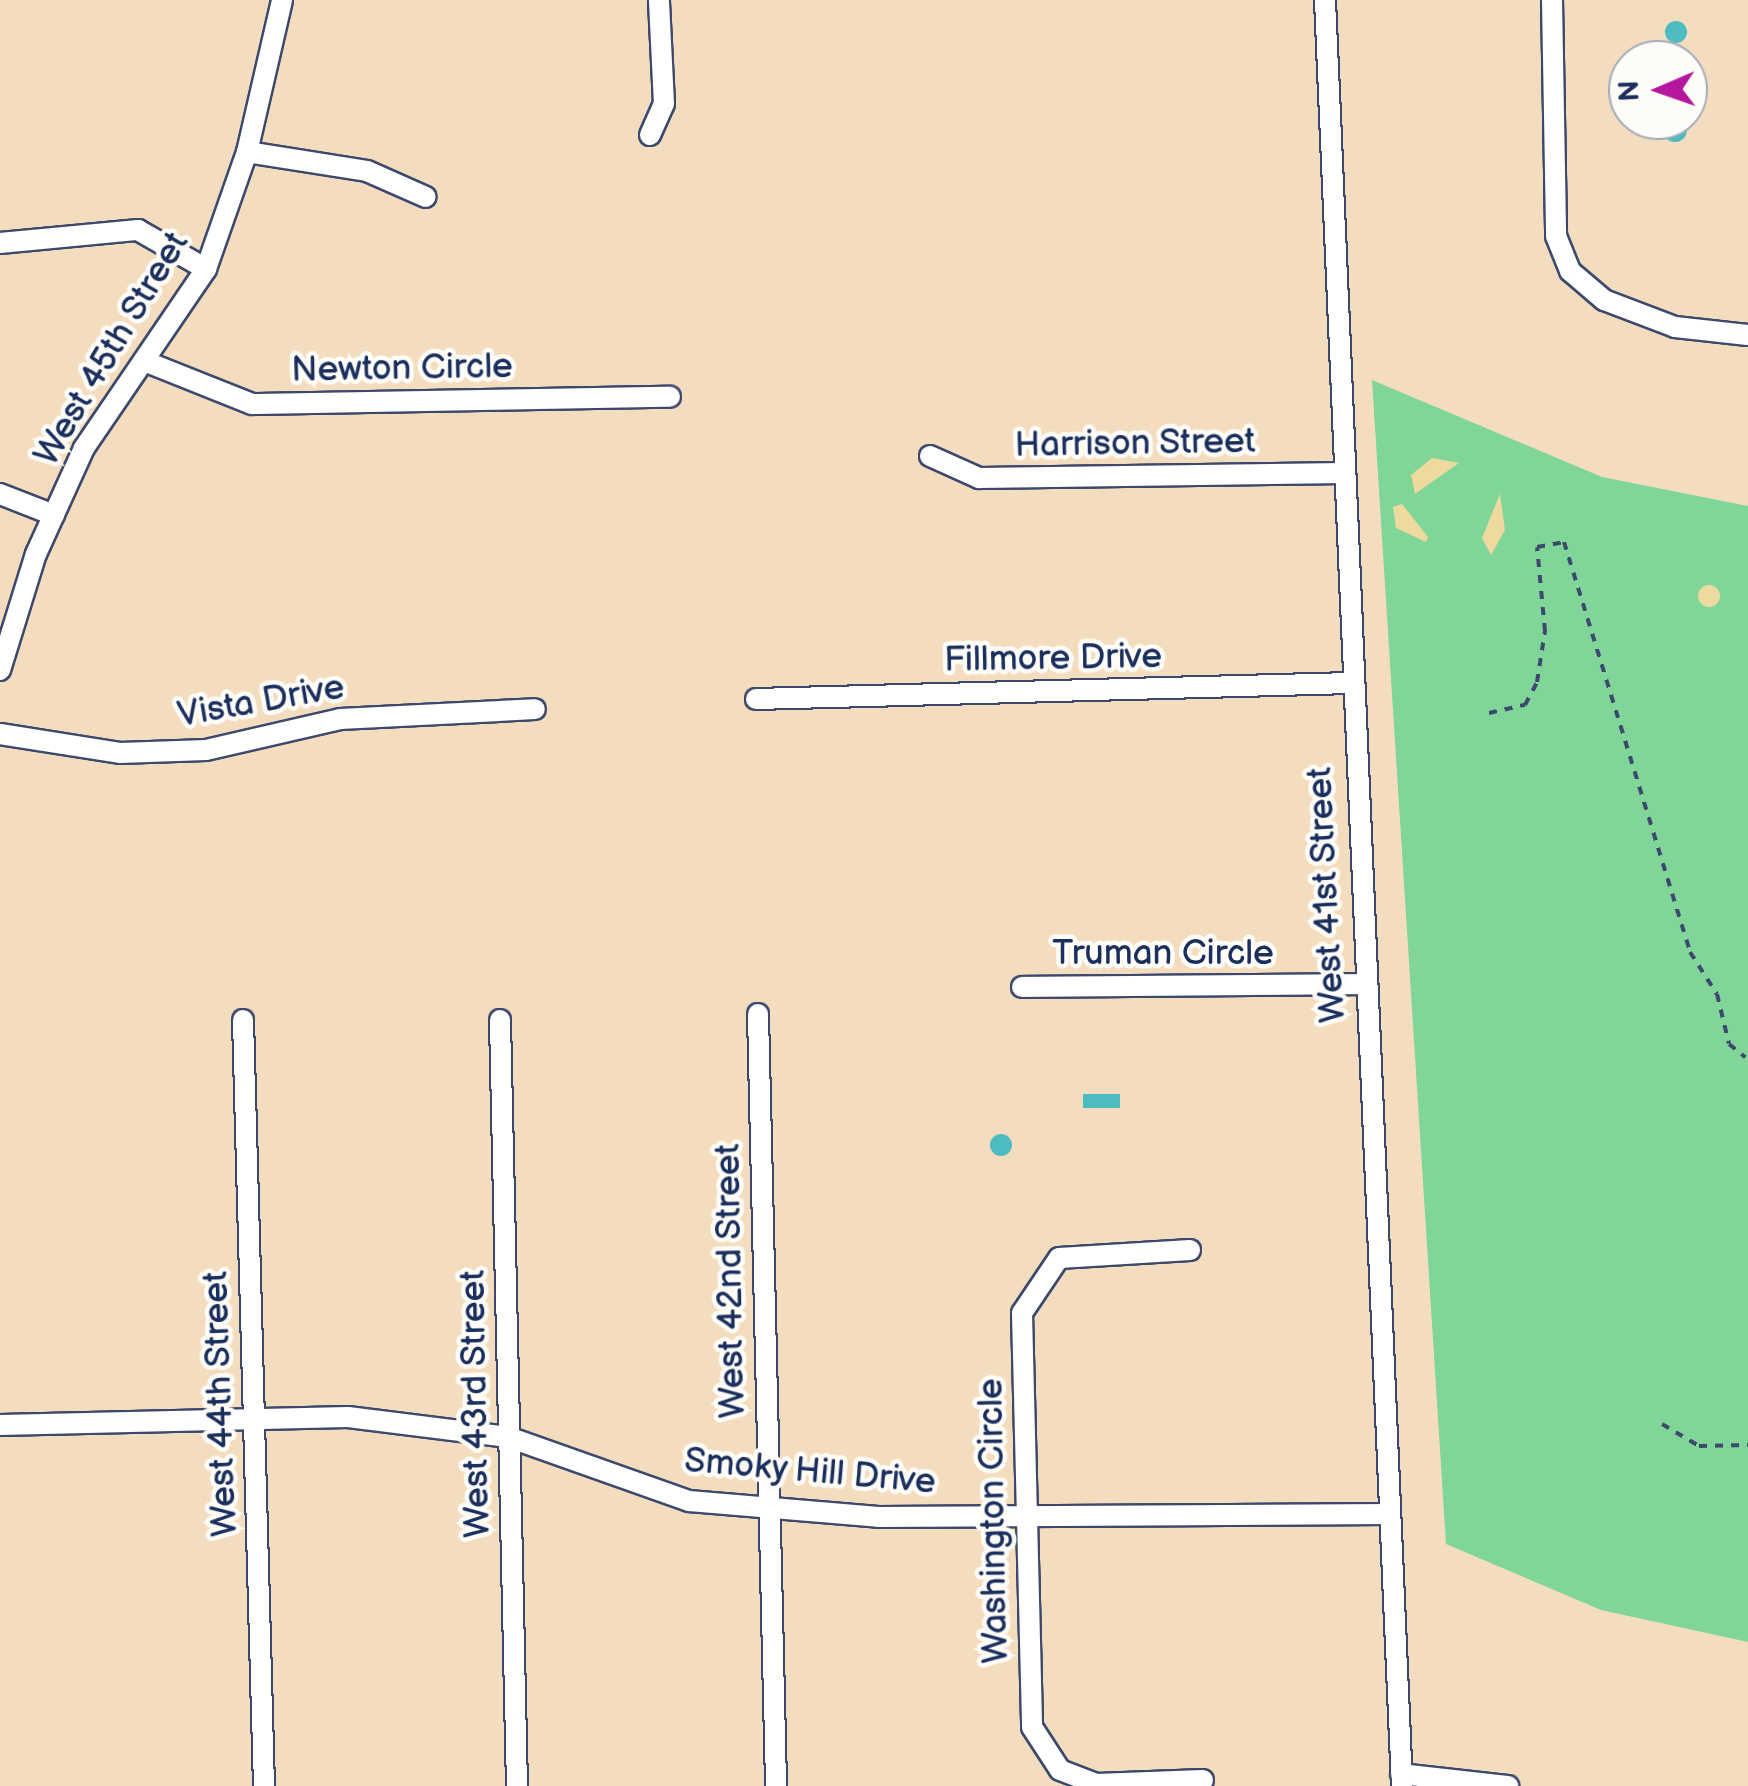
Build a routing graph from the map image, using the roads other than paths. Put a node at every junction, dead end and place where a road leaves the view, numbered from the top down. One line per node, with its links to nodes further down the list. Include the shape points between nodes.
1 (282, 0): 6 (street, West 45th Street)
2 (659, 0): 5 (street, via 664,104)
3 (1325, 0): 14 (street, West 41st Street)
4 (1552, 0): 10 (street, via 1556,236 1570,271 1604,300 1675,327)
5 (650, 135)
6 (247, 152): 7 (street, via 367,171); 9 (street, West 45th Street)
7 (426, 197)
8 (0, 243): 9 (street, via 138,230)
9 (206, 269): 11 (street, West 45th Street)
10 (1748, 335)
11 (144, 362): 12 (street, Newton Circle, via 252,404); 16 (street, West 45th Street, via 84,448)
12 (670, 398)
13 (930, 456): 14 (street, Harrison Street, via 979,478)
14 (1344, 473): 18 (street, West 41st Street)
15 (0, 494): 16 (street)
16 (54, 515): 17 (street, West 45th Street)
17 (0, 670)
18 (1350, 684): 19 (street, Fillmore Drive); 22 (street, West 41st Street)
19 (756, 699)
20 (536, 709): 21 (street, Vista Drive, via 340,718 206,750 120,753)
21 (0, 734)
22 (1364, 984): 23 (street, Truman Circle); 32 (street, West 41st Street)
23 (1022, 987)
24 (758, 1014): 31 (street, West 42nd Street)
25 (243, 1020): 28 (street, West 44th Street)
26 (500, 1020): 30 (street, West 43rd Street)
27 (1190, 1250): 33 (street, Washington Circle, via 1059,1258 1022,1314)
28 (254, 1418): 29 (street, Smoky Hill Drive); 30 (street, Smoky Hill Drive, via 348,1417); 36 (street, West 44th Street)
29 (0, 1425)
30 (510, 1440): 31 (street, Smoky Hill Drive, via 690,1501); 37 (street, West 43rd Street)
31 (770, 1508): 33 (street, Smoky Hill Drive); 38 (street, West 42nd Street)
32 (1388, 1514): 33 (street, Smoky Hill Drive); 35 (street, West 41st Street)
33 (1027, 1516): 34 (street, Washington Circle, via 1032,1727 1060,1770 1096,1784)
34 (1203, 1780)
35 (1401, 1780): 39 (street)
36 (264, 1786)
37 (517, 1786)
38 (776, 1786)
39 (1508, 1786)

